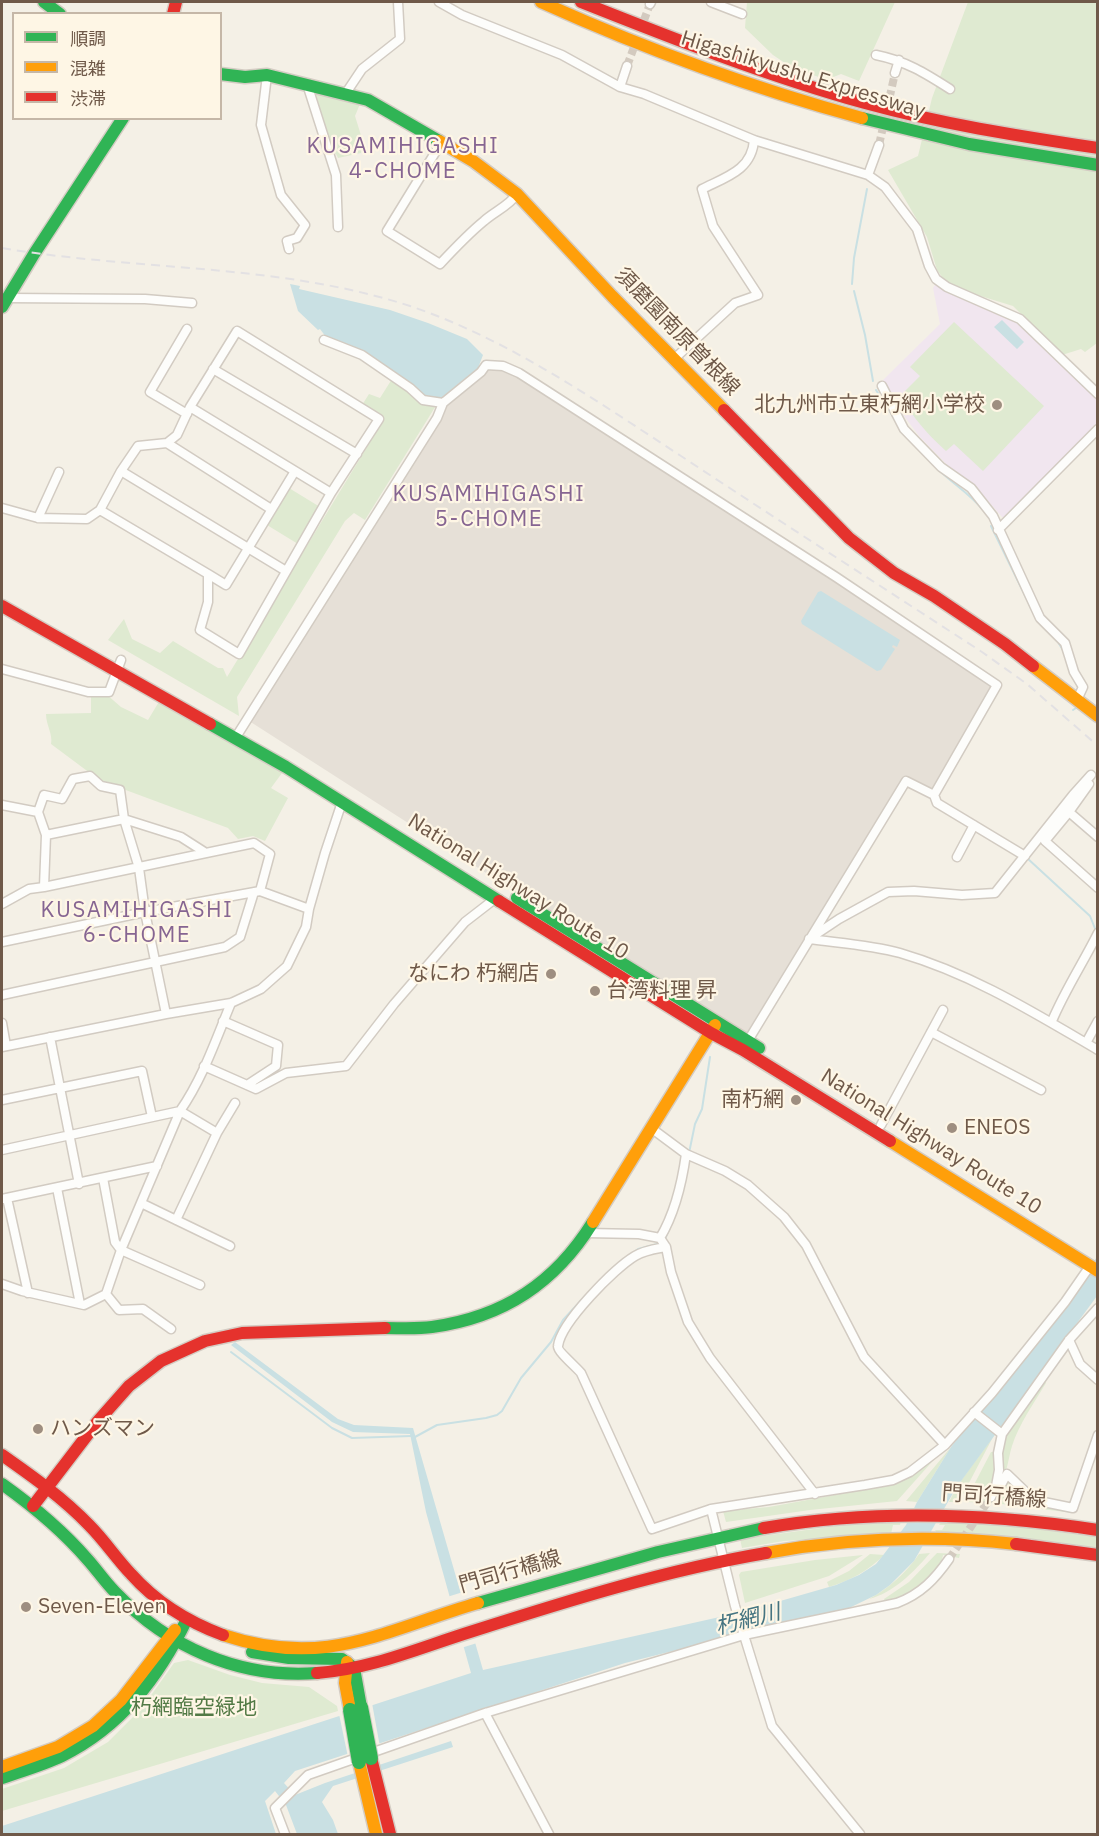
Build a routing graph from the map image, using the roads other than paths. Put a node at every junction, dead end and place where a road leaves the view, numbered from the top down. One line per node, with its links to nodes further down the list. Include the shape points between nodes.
1 (44, 2): 7 (main road)
2 (398, 2): 18 (street, via 400,39 362,69)
3 (439, 2): 16 (street, via 562,56)
4 (541, 2): 24 (main road, Higashikyushu Expressway, via 654,51 832,110 929,136)
5 (581, 2): 23 (main road, Higashikyushu Expressway, via 739,63 836,94 933,119)
6 (711, 2): 8 (street)
7 (57, 12)
8 (742, 14)
9 (876, 55): 10 (street)
10 (899, 60): 12 (street); 17 (street)
11 (627, 66): 16 (street)
12 (895, 73)
13 (222, 74): 14 (main road, 須磨園南原曽根線)
14 (267, 75): 15 (main road, 須磨園南原曽根線); 28 (street, via 261,125 281,195 305,225 297,238 287,241)
15 (307, 83): 18 (main road, 須磨園南原曽根線); 27 (street, via 336,176)
16 (620, 87): 20 (street)
17 (951, 89)
18 (346, 93): 21 (main road, 須磨園南原曽根線, via 368,100)
19 (122, 120): 29 (main road)
20 (754, 140): 25 (street); 33 (street, via 753,151 743,167 702,189 713,226 758,295 735,303)
21 (441, 143): 26 (main road, 須磨園南原曽根線, via 473,160); 26 (street, via 387,231 440,264 470,232)
22 (879, 146): 25 (street)
23 (1098, 148)
24 (1098, 165)
25 (868, 175): 36 (street, via 885,187 917,229 936,279 1020,319)
26 (517, 194): 33 (main road, 須磨園南原曽根線)
27 (338, 227)
28 (289, 249)
29 (4, 302): 30 (street, via 145,299)
30 (192, 303)
31 (187, 329): 38 (street, via 150,392)
32 (324, 340): 37 (street, via 362,355 423,400)
33 (674, 359): 58 (main road, 須磨園南原曽根線, via 849,538 894,573 1005,644)
34 (213, 369): 38 (street); 41 (street); 41 (street, via 237,331 379,419)
35 (882, 386): 50 (street, via 904,429 941,467 971,488 993,516)
36 (1098, 394)
37 (443, 403): 60 (street); 62 (street, via 486,365 503,366 519,373 997,685)
38 (188, 410): 40 (street, via 177,435); 43 (street)
39 (1098, 429): 50 (street)
40 (167, 443): 42 (street, via 138,446); 47 (street)
41 (357, 454): 45 (street)
42 (121, 471): 48 (street); 51 (street)
43 (295, 471): 45 (street); 47 (street)
44 (59, 472): 49 (street)
45 (331, 493): 52 (street)
46 (2, 508): 49 (street)
47 (271, 509): 51 (street)
48 (100, 510): 49 (street, via 87,519); 53 (street)
49 (38, 518)
50 (998, 530): 58 (street, via 1040,618 1065,643 1083,687)
51 (247, 548): 52 (street); 53 (street, via 226,585)
52 (286, 570): 53 (street, via 239,654 200,630 208,602)
53 (208, 573)
54 (2, 596): 56 (main road, National Highway Route 10)
55 (2, 606): 56 (main road, National Highway Route 10)
56 (119, 665): 57 (street, via 109,692 88,692); 60 (main road, National Highway Route 10)
57 (3, 673)
58 (1076, 699): 59 (main road, 須磨園南原曽根線)
59 (1098, 716)
60 (238, 732): 63 (main road, National Highway Route 10); 94 (main road, National Highway Route 10)
61 (1094, 777): 66 (street); 72 (street, via 1073,795)
62 (934, 795): 68 (street, via 937,803); 83 (street, via 906,781)
63 (342, 802): 78 (main road, National Highway Route 10); 80 (street)
64 (2, 805): 65 (street)
65 (38, 812): 67 (street, via 44,795 62,800 73,779 90,776 101,786 120,790); 69 (street)
66 (1069, 812): 70 (street); 76 (street, via 1045,841)
67 (124, 819): 69 (street); 71 (street, via 181,837); 74 (street)
68 (974, 825): 72 (street); 73 (street)
69 (46, 835): 75 (street)
70 (1098, 837)
71 (206, 853): 74 (street); 77 (street, via 254,843 270,855)
72 (1025, 856): 83 (street, via 995,893 888,892)
73 (957, 857)
74 (139, 868): 75 (street); 81 (street)
75 (44, 887): 79 (street, via 29,889)
76 (1098, 888)
77 (257, 891): 80 (street); 81 (street); 85 (street, via 240,937 225,947)
78 (496, 898): 94 (main road, National Highway Route 10); 102 (street, via 465,922 346,1066 286,1073 256,1089)
79 (2, 903)
80 (309, 909): 87 (street, via 306,927 287,966 261,989)
81 (145, 912): 84 (street); 85 (street)
82 (1096, 936): 91 (street, via 1064,991)
83 (809, 939): 91 (street, via 899,953 963,976); 98 (street)
84 (2, 942)
85 (156, 963): 86 (street); 89 (street)
86 (2, 995)
87 (231, 1003): 89 (street); 90 (street)
88 (943, 1010): 95 (street)
89 (166, 1014): 96 (street)
90 (224, 1021): 101 (street); 102 (street, via 278,1045 276,1066)
91 (1052, 1021): 97 (street)
92 (1098, 1021): 97 (street)
93 (2, 1023): 99 (street)
94 (714, 1027): 98 (main road, National Highway Route 10); 110 (main road)
95 (931, 1032): 104 (street); 109 (street)
96 (50, 1037): 99 (street); 103 (street)
97 (1086, 1043): 100 (street)
98 (745, 1045): 109 (main road, National Highway Route 10); 127 (main road, National Highway Route 10)
99 (4, 1046)
100 (1098, 1050)
101 (204, 1066): 102 (street); 107 (street)
102 (247, 1085)
103 (60, 1089): 105 (street); 108 (street, via 142,1071); 112 (street)
104 (1041, 1090)
105 (2, 1100)
106 (235, 1103): 111 (street)
107 (180, 1111): 108 (street); 111 (street); 115 (street)
108 (152, 1117): 112 (street)
109 (881, 1125): 127 (main road, National Highway Route 10)
110 (651, 1128): 114 (street); 122 (main road)
111 (217, 1133): 121 (street)
112 (70, 1136): 113 (street); 117 (street)
113 (2, 1150)
114 (686, 1154): 123 (street, via 677,1197); 140 (street, via 748,1185 784,1217 806,1245 864,1357)
115 (157, 1166): 116 (street); 120 (street)
116 (102, 1178): 117 (street); 126 (street, via 115,1242)
117 (79, 1184): 118 (street)
118 (57, 1188): 119 (street); 132 (street)
119 (4, 1198): 130 (street)
120 (141, 1203): 121 (street); 126 (street)
121 (176, 1220): 124 (street)
122 (586, 1233): 123 (street); 143 (main road, via 558,1268 533,1289 501,1309 465,1320 431,1327 242,1333 205,1341 161,1361 129,1386)
123 (660, 1238): 125 (street)
124 (230, 1245)
125 (666, 1247): 145 (street, via 688,1322 710,1358); 148 (street, via 635,1256 609,1278 566,1326 559,1352 581,1373 652,1529)
126 (121, 1250): 129 (street); 131 (street)
127 (1095, 1263): 137 (street)
128 (2, 1284): 130 (street)
129 (200, 1285)
130 (28, 1293): 132 (street)
131 (106, 1294): 132 (street); 134 (street, via 118,1310 143,1309)
132 (80, 1304)
133 (1098, 1308): 135 (street)
134 (171, 1329)
135 (1069, 1340): 136 (street, via 1080,1364); 138 (street)
136 (1098, 1380)
137 (976, 1414): 138 (street); 140 (street)
138 (999, 1431): 144 (street)
139 (1098, 1435): 144 (street, via 1073,1508 1034,1500 1007,1474)
140 (945, 1445): 145 (street, via 893,1480)
141 (2, 1455): 143 (main road, 門司行橋線)
142 (2, 1484): 147 (main road, 門司行橋線)
143 (48, 1486): 147 (main road); 154 (main road, 門司行橋線, via 97,1533 136,1580)
144 (996, 1486): 146 (street)
145 (815, 1494): 148 (street)
146 (991, 1497)
147 (33, 1506): 156 (main road, 門司行橋線, via 87,1558 115,1592)
148 (711, 1509): 150 (street)
149 (1098, 1530): 150 (main road, 門司行橋線, via 1046,1522 897,1514 828,1519)
150 (719, 1537): 153 (street); 157 (main road, 門司行橋線, via 448,1611)
151 (1098, 1556): 153 (main road, 門司行橋線, via 984,1540 930,1538 821,1545)
152 (949, 1559): 155 (street, via 938,1575 912,1597)
153 (725, 1561): 155 (street); 158 (main road, 門司行橋線, via 473,1630)
154 (187, 1619): 156 (main road); 157 (main road, 門司行橋線, via 223,1635 264,1646 306,1648); 158 (main road, via 208,1637 244,1650 289,1658 335,1658)
155 (744, 1635): 159 (street); 167 (street, via 771,1726)
156 (172, 1639): 158 (main road, 門司行橋線, via 250,1669 288,1674); 161 (main road, via 125,1696 95,1724 56,1748); 162 (main road, via 135,1701 104,1731 61,1757)
157 (364, 1641): 158 (main road, via 354,1649)
158 (350, 1673): 160 (main road, bridge)
159 (485, 1713): 163 (street, via 308,1775 275,1808); 166 (street)
160 (365, 1760): 164 (main road); 165 (main road)
161 (2, 1767)
162 (2, 1778)
163 (285, 1834)
164 (376, 1834)
165 (390, 1834)
166 (549, 1834)
167 (860, 1834)

